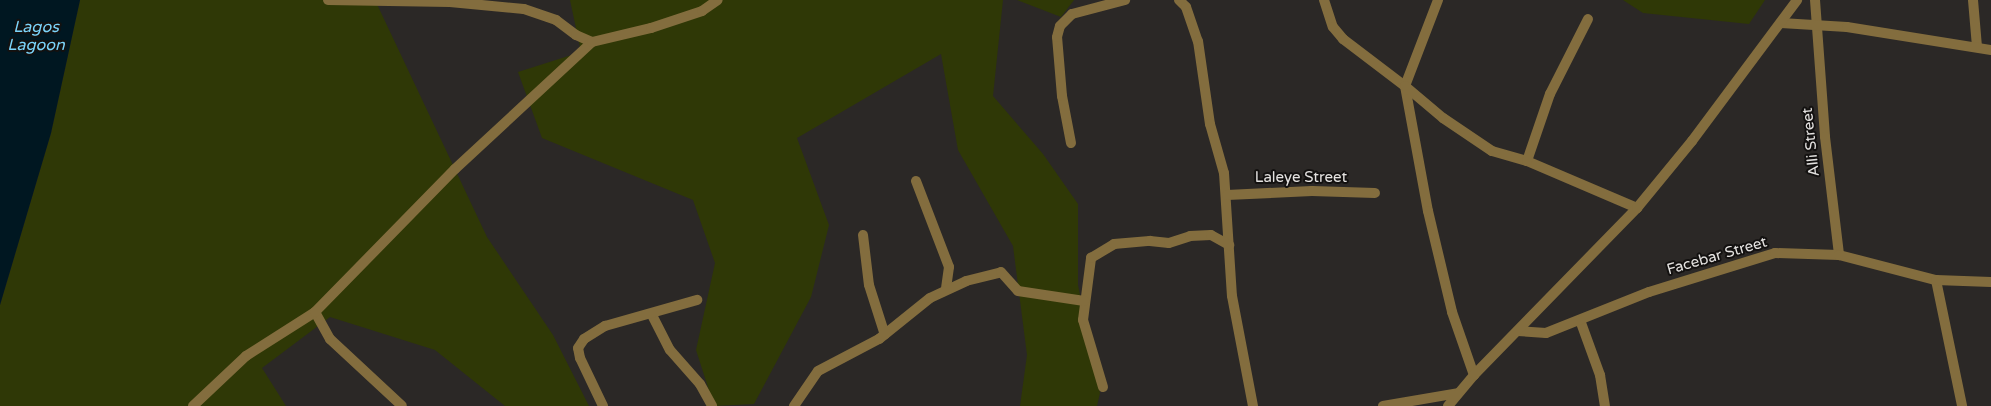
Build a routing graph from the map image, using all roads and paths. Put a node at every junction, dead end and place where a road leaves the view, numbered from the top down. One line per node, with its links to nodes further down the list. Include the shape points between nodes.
1 (328, 0): 13 (street, via 450,2 524,9 556,20)
2 (718, 0): 13 (street, via 702,11 651,28)
3 (1125, 0): 17 (street, via 1072,14 1060,26 1057,37 1062,96)
4 (1179, 0): 21 (street, via 1186,7 1198,41 1210,124)
5 (1324, 0): 16 (street, via 1333,27 1343,40)
6 (1438, 0): 16 (street)
7 (1797, 0): 11 (street)
8 (1814, 0): 12 (street, Alli Street)
9 (1973, 0): 14 (street)
10 (1588, 19): 18 (street, via 1550,94)
11 (1781, 24): 12 (street); 22 (street)
12 (1816, 27): 14 (street, via 1847,27); 25 (street, Alli Street)
13 (592, 42): 31 (street, via 455,168)
14 (1978, 47): 15 (street)
15 (1991, 50)
16 (1405, 86): 18 (street, via 1443,118 1492,151); 36 (street, via 1428,211 1452,312)
17 (1071, 143)
18 (1527, 161): 22 (street)
19 (916, 181): 28 (street, via 949,267)
20 (1375, 193): 21 (street, Laleye Street, via 1312,191)
21 (1227, 195): 24 (street, via 1225,209)
22 (1637, 208): 34 (street)
23 (863, 235): 35 (street, via 869,285)
24 (1229, 245): 30 (street, via 1212,235 1190,236 1169,243 1114,244 1091,258); 44 (street, via 1234,310)
25 (1839, 255): 26 (street, Facebar Street); 33 (street, Facebar Street, via 1775,253 1649,292)
26 (1936, 280): 27 (street, Facebar Street); 48 (street)
27 (1991, 282)
28 (946, 289): 30 (street, via 997,271 1004,273 1018,291); 35 (street)
29 (697, 300): 32 (street)
30 (1084, 301): 37 (street, via 1084,329)
31 (315, 312): 39 (street, via 246,356); 40 (street, via 330,339)
32 (652, 315): 41 (street, via 594,331 578,348); 42 (street, via 670,350 700,384)
33 (1580, 320): 34 (street, Facebar Street, via 1542,334); 47 (street, via 1600,374)
34 (1518, 331): 36 (street)
35 (885, 335): 43 (street, via 818,372)
36 (1474, 375): 38 (street)
37 (1103, 387)
38 (1458, 393): 45 (street); 46 (street)
39 (193, 406)
40 (402, 406)
41 (602, 406)
42 (712, 406)
43 (794, 406)
44 (1253, 406)
45 (1383, 406)
46 (1448, 406)
47 (1605, 406)
48 (1962, 406)

